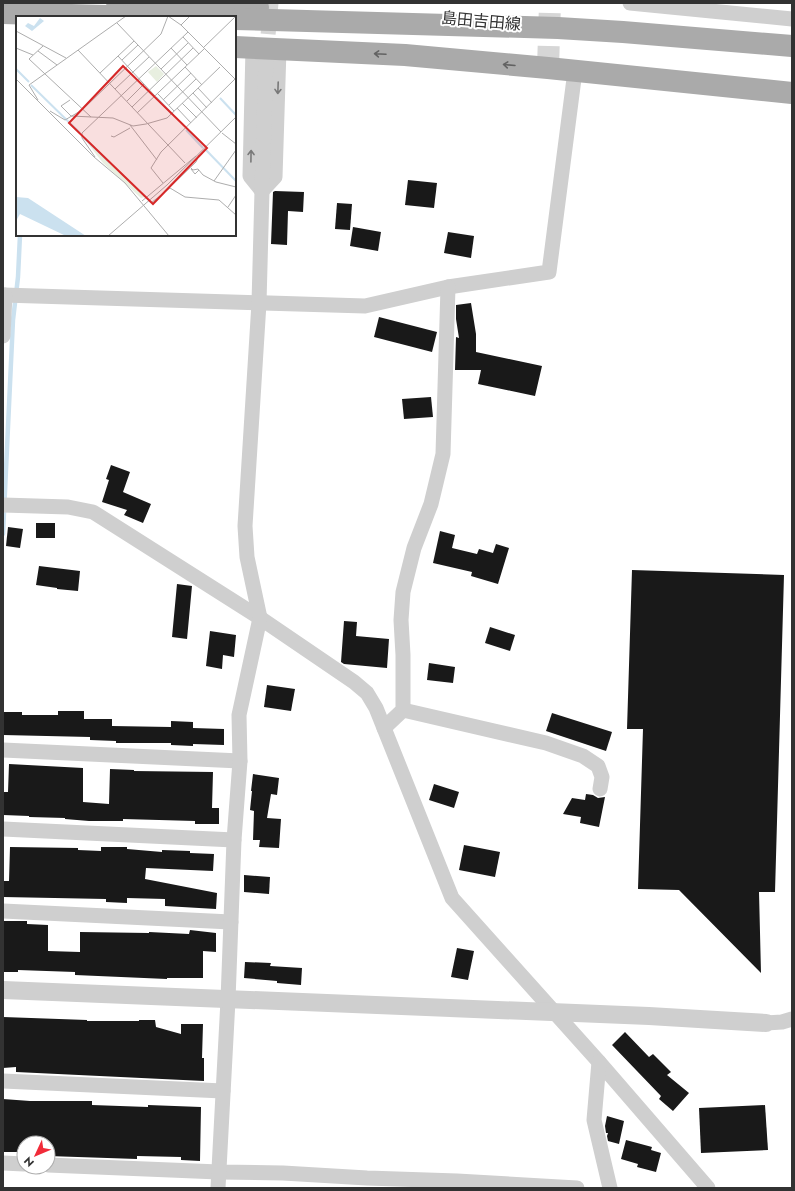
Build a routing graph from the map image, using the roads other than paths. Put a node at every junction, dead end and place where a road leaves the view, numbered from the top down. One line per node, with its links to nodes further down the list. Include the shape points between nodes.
1 (630, 3): 6 (street)
2 (116, 12): 3 (main road, 島田吉田線); 4 (main road, 島田吉田線); 7 (main road, 島田吉田線, via 349,9)
3 (3, 13)
4 (142, 16)
5 (236, 19): 7 (main road, 島田吉田線)
6 (792, 19)
7 (558, 28): 8 (main road, 島田吉田線)
8 (790, 45)
9 (258, 50): 10 (main road, one-way to 9, via 405,55); 12 (street, one-way to 9, via 250,176); 12 (street, via 275,177)
10 (575, 71): 11 (main road); 13 (street, via 549,272)
11 (792, 93)
12 (262, 191): 15 (street)
13 (448, 287): 15 (street, via 365,306); 19 (street, via 444,454 403,592)
14 (4, 295): 15 (street); 16 (street)
15 (259, 303): 18 (street, via 245,526 247,557)
16 (3, 336)
17 (3, 505): 18 (street, via 68,507 93,512)
18 (260, 618): 20 (street, via 367,693); 22 (street, via 238,715)
19 (403, 710): 20 (street); 23 (street, via 546,743 583,756 598,766 602,778)
20 (384, 728): 30 (street, via 452,898)
21 (3, 750): 22 (street)
22 (240, 760): 25 (street)
23 (600, 789)
24 (3, 829): 25 (street)
25 (234, 840): 27 (street)
26 (3, 911): 27 (street)
27 (231, 922): 29 (street)
28 (3, 990): 29 (street)
29 (228, 1000): 30 (street); 35 (street)
30 (554, 1012): 32 (street); 33 (street)
31 (792, 1019): 32 (street)
32 (766, 1024)
33 (599, 1062): 42 (street, via 594,1120); 43 (street)
34 (3, 1081): 35 (street)
35 (223, 1091): 39 (street)
36 (3, 1163): 37 (street)
37 (16, 1164)
38 (56, 1165): 39 (street)
39 (219, 1172): 40 (street); 41 (street)
40 (218, 1188)
41 (577, 1188)
42 (610, 1188)
43 (708, 1188)

